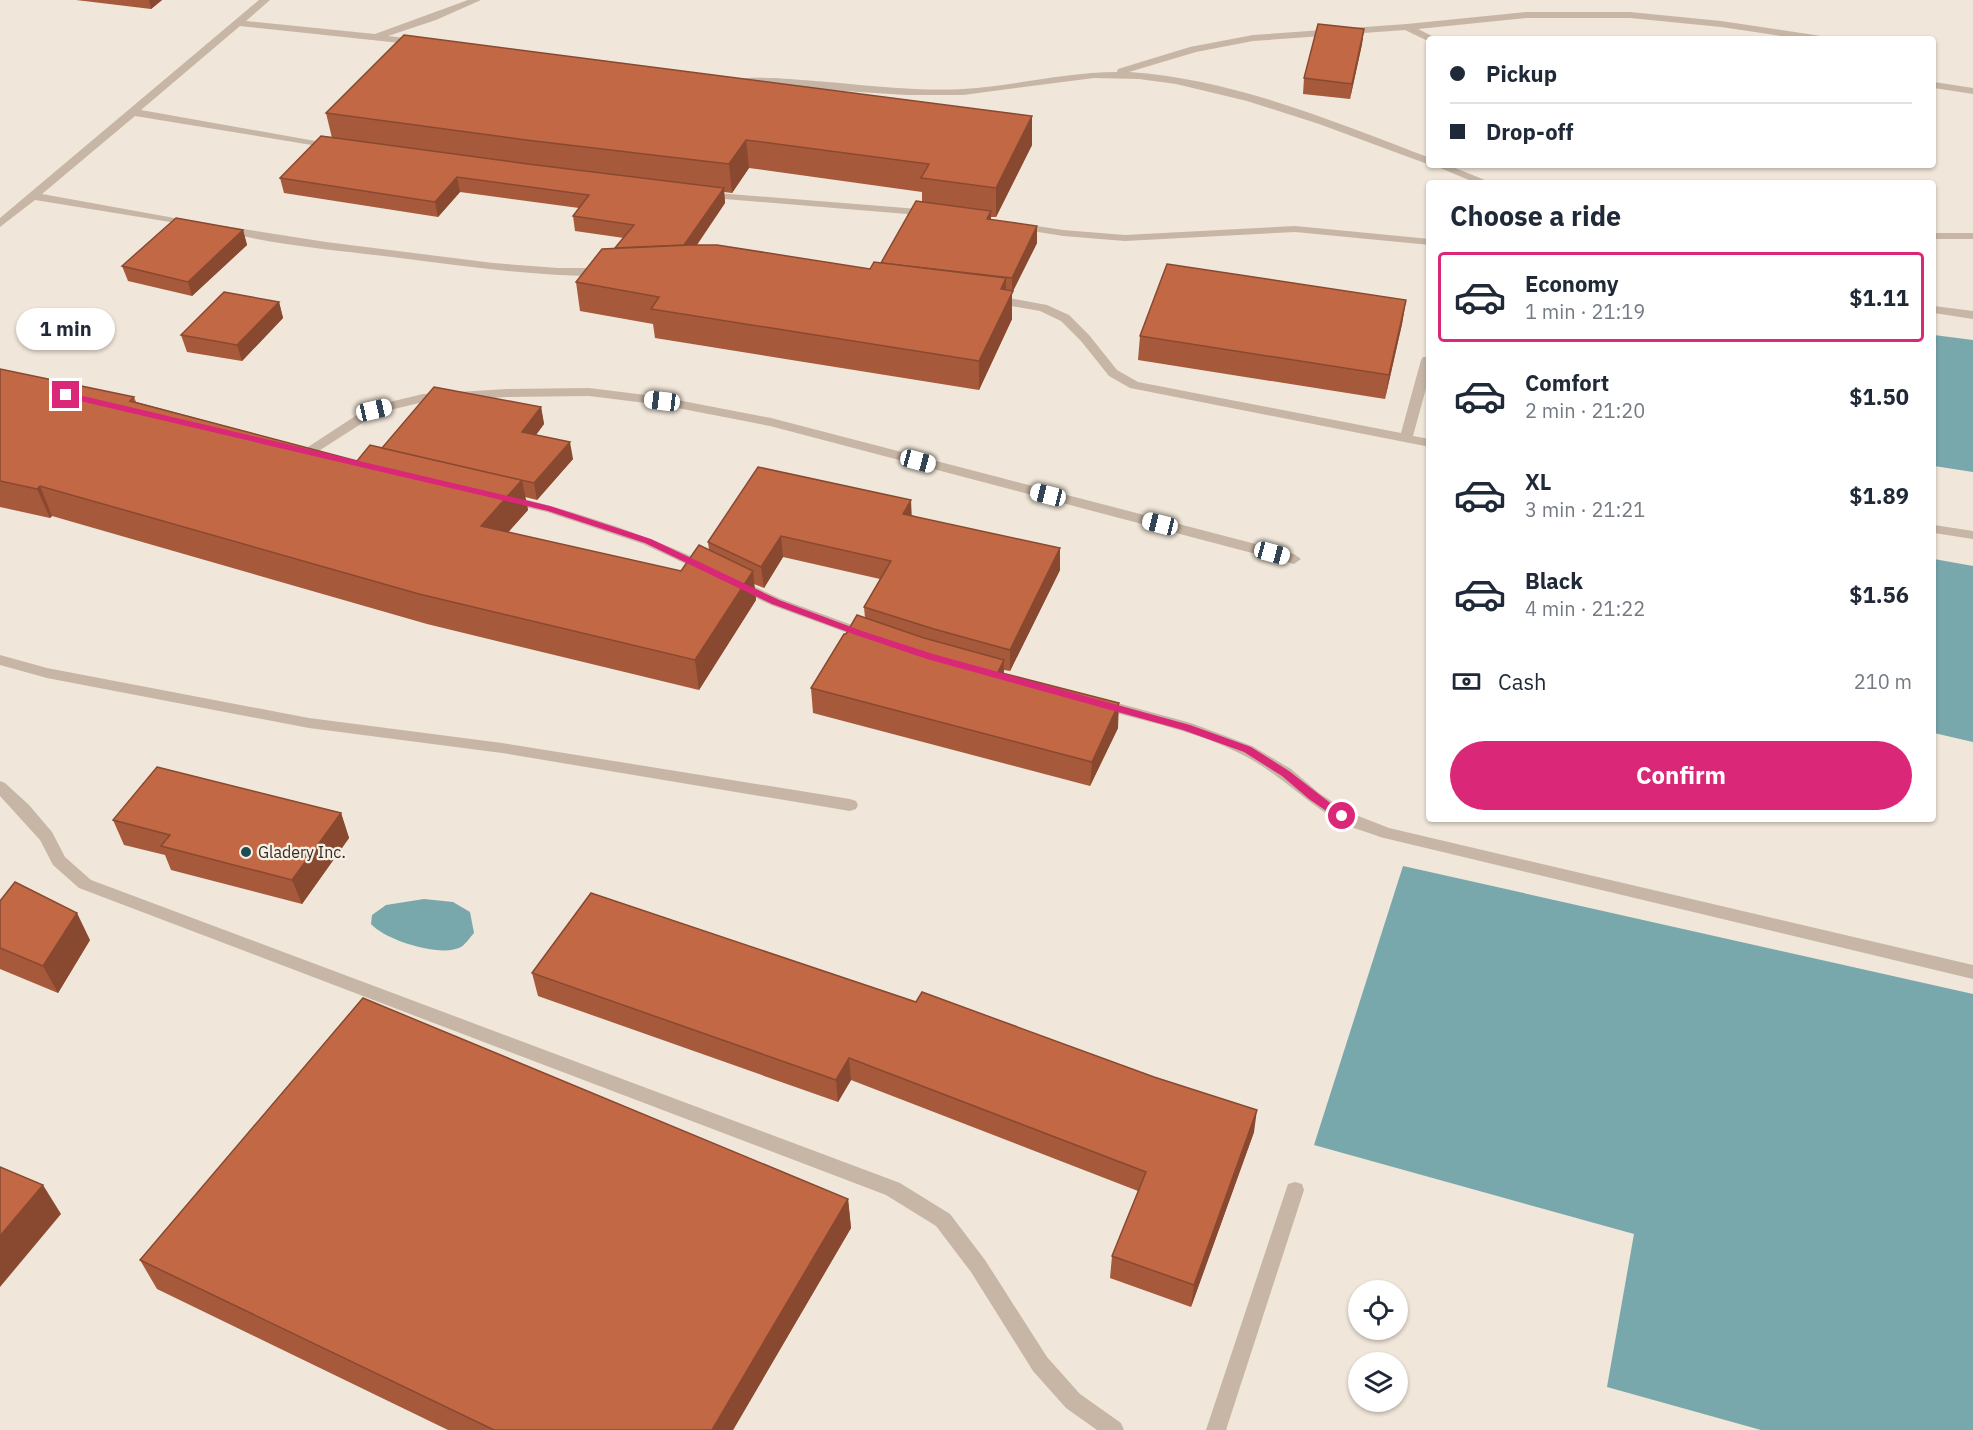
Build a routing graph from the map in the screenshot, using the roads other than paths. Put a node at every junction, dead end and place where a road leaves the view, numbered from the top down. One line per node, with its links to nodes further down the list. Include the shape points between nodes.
1 (265, 0): 3 (street)
2 (476, 0): 6 (street)
3 (238, 22): 6 (street); 13 (street)
4 (1407, 27): 5 (street, via 1526,15 1630,15); 7 (street); 9 (street, via 1253,38)
5 (1801, 36)
6 (374, 37): 8 (street)
7 (1426, 37)
8 (430, 43)
9 (1113, 73): 10 (street, via 965,92 774,80); 15 (street, via 1191,85 1262,102)
10 (722, 81)
11 (1936, 85): 12 (street)
12 (1973, 91)
13 (132, 112): 14 (street); 19 (street)
14 (340, 148)
15 (1426, 161)
16 (1446, 168): 17 (street)
17 (1478, 180)
18 (697, 194): 20 (street)
19 (33, 196): 21 (street); 26 (street, via 289,241 489,266)
20 (947, 215)
21 (0, 224)
22 (1005, 224): 25 (street, via 1125,238 1295,229)
23 (1936, 236): 24 (street)
24 (1973, 236)
25 (1426, 242)
26 (611, 272)
27 (976, 297): 31 (street, via 1032,306 1065,318 1113,373 1134,385)
28 (1936, 310): 29 (street)
29 (1973, 315)
30 (1426, 364): 31 (street)
31 (1406, 439): 32 (street)
32 (1426, 442)
33 (332, 456): 37 (street, via 303,449 374,410 423,398 589,392 771,422)
34 (493, 495): 38 (street, via 648,541 776,602)
35 (1936, 529): 36 (street)
36 (1973, 536)
37 (1294, 559)
38 (879, 640)
39 (0, 660): 42 (street, via 47,673 309,723 502,748)
40 (1086, 700): 43 (street, via 1186,727 1247,750 1342,816 1386,833)
41 (0, 787): 45 (street, via 46,836 59,861 85,884 893,1189 943,1220 978,1266 1040,1364 1073,1401)
42 (850, 805)
43 (1973, 972)
44 (1295, 1190): 46 (street)
45 (1114, 1430)
46 (1216, 1430)

